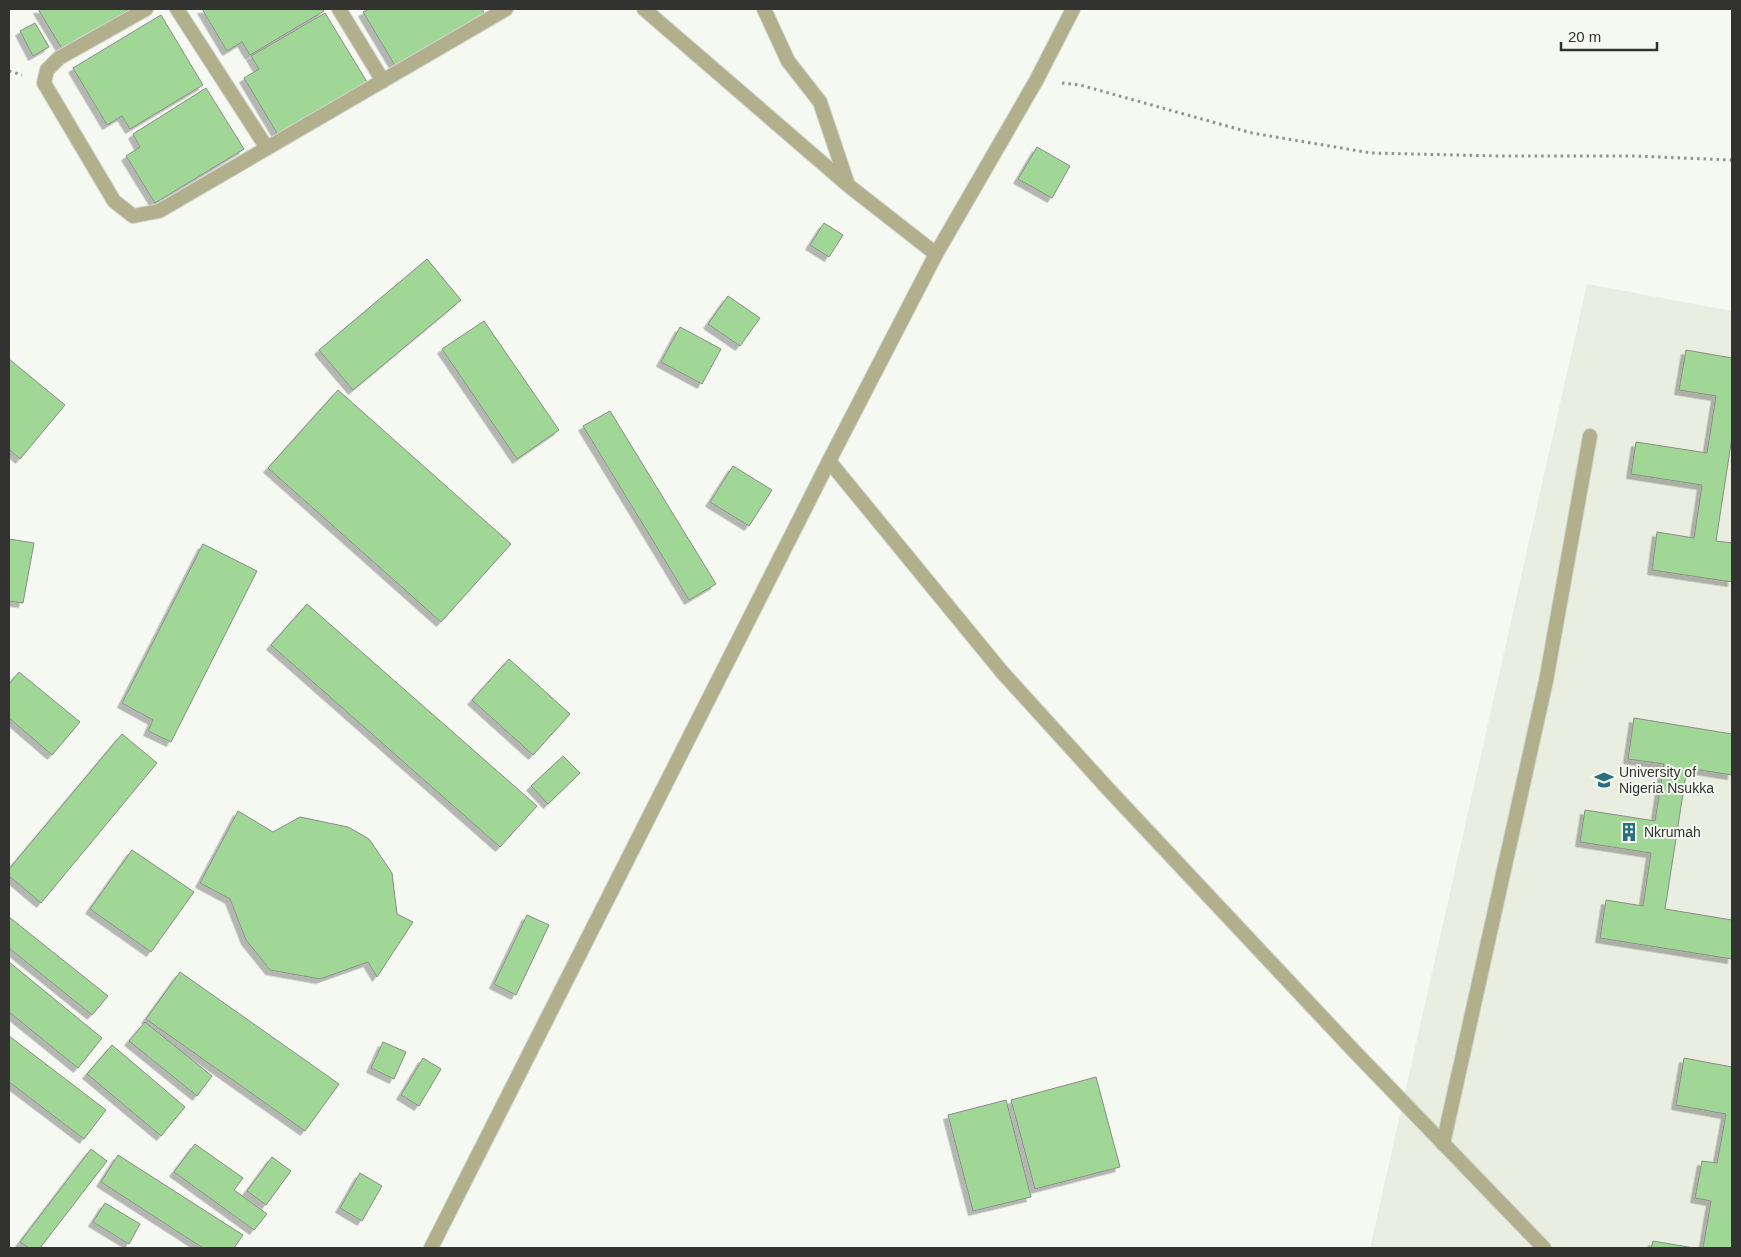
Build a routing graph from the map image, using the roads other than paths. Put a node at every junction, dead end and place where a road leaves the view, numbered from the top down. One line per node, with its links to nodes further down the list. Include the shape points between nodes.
1 (146, 9): 9 (street, via 59,58 47,70 44,82 114,201 133,216 159,211)
2 (178, 9): 9 (street)
3 (338, 9): 8 (street)
4 (506, 9): 8 (street)
5 (644, 9): 10 (street)
6 (764, 9): 10 (street, via 788,61 820,102)
7 (1073, 9): 11 (street, via 1036,81)
8 (383, 80): 9 (street)
9 (267, 148)
10 (849, 186): 11 (street)
11 (936, 254): 13 (street)
12 (1590, 436): 14 (street, via 1546,681)
13 (829, 461): 14 (street, via 1002,672 1123,806); 15 (street)
14 (1443, 1144): 16 (street)
15 (431, 1248)
16 (1544, 1248)

